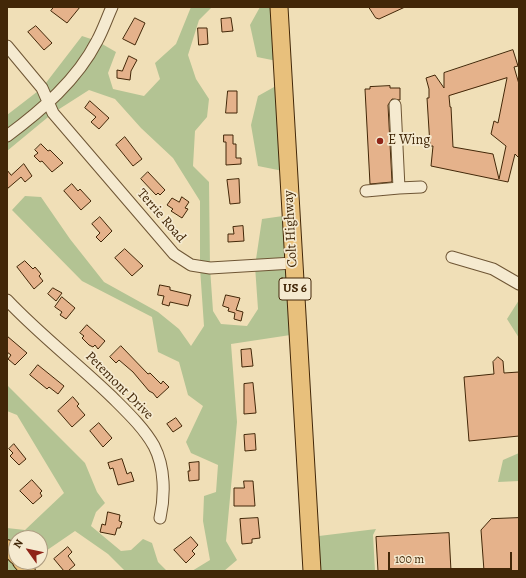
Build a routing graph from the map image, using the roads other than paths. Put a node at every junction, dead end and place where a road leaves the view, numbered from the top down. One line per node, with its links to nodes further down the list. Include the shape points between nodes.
1 (112, 7): 4 (street, via 89,54)
2 (279, 7): 11 (highway, Colt Highway / US 6)
3 (7, 46): 4 (street, Terrie Road, via 42,88)
4 (49, 102): 6 (street); 11 (street, Terrie Road, via 53,113 167,247 182,261 200,268)
5 (395, 106): 8 (street)
6 (7, 136)
7 (421, 187): 8 (street)
8 (400, 188): 9 (street)
9 (366, 191)
10 (452, 257): 12 (street, via 493,269)
11 (293, 263): 15 (highway, Colt Highway / US 6)
12 (519, 284)
13 (7, 300): 14 (street, Petemont Drive, via 106,391 147,436 154,447 161,474 163,496)
14 (160, 518)
15 (312, 571)

